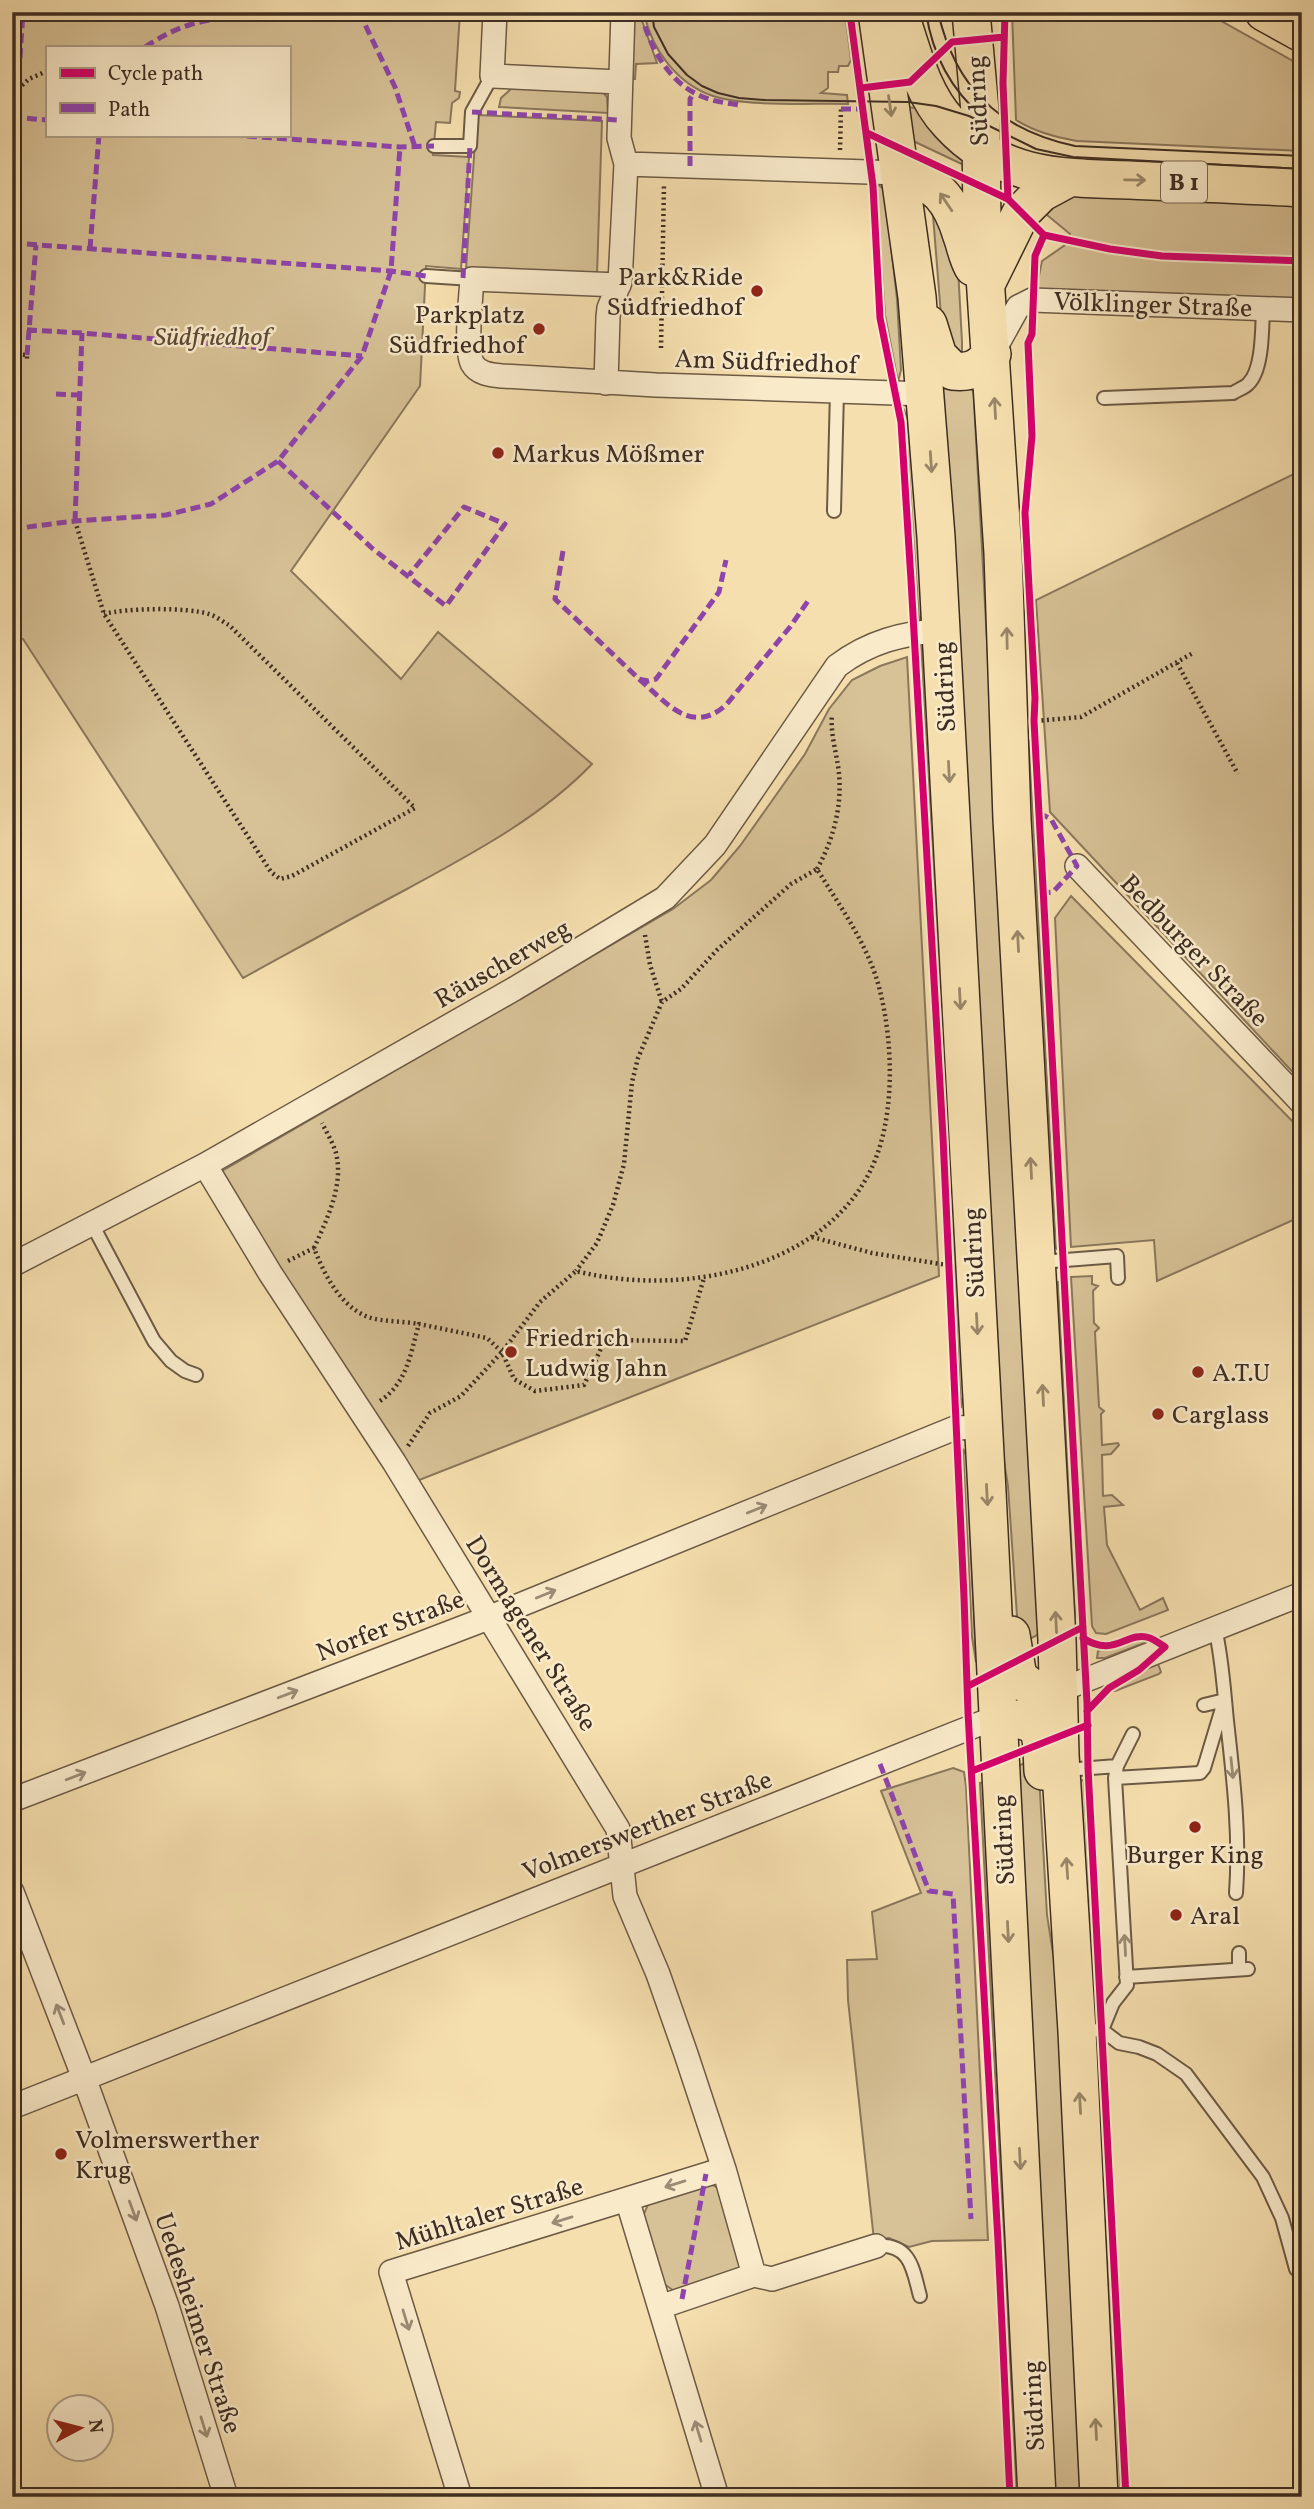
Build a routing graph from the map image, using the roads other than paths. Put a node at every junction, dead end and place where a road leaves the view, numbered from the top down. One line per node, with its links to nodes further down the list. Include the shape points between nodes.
1 (495, 12): 7 (street)
2 (623, 12): 8 (street)
3 (971, 12): 10 (main road, Südring)
4 (1264, 12): 6 (main road)
5 (881, 13): 10 (main road, B 1, via 936,106); 12 (main road, Südring, one-way to 12)
6 (1302, 33)
7 (492, 76): 8 (street); 9 (lane, via 472,112 470,146)
8 (620, 82): 11 (street, via 619,138)
9 (434, 146)
10 (980, 150): 13 (main road, B 1, via 1021,169); 18 (main road, Südring)
11 (626, 164): 12 (street); 17 (street)
12 (899, 173): 18 (main road, one-way to 12, via 967,257 947,201 927,182); 19 (main road, Südring)
13 (1067, 179): 14 (main road, B 1, one-way to 14); 18 (main road, via 1041,193 1021,213)
14 (1302, 188)
15 (426, 276): 16 (lane)
16 (472, 279): 17 (street); 23 (street, Am Südfriedhof, via 470,343 472,363 479,370 502,376)
17 (619, 285): 23 (street, via 609,308)
18 (986, 285): 22 (main road, Südring)
19 (916, 298): 22 (main road, via 938,356 953,371 979,368); 25 (main road, Südring)
20 (1263, 308): 21 (street, Völklinger Straße); 22 (street, Völklinger Straße, via 1032,300 1018,307); 26 (lane, via 1256,371 1248,384 1233,393)
21 (1302, 310)
22 (992, 354): 33 (main road, Südring, one-way to 22)
23 (606, 383): 24 (street, Am Südfriedhof)
24 (837, 391): 25 (street, Am Südfriedhof); 27 (lane)
25 (925, 394): 28 (main road, Südring, one-way to 28)
26 (1104, 398)
27 (834, 511)
28 (942, 630): 31 (street, Räuscherweg, via 890,637 837,666 715,845 665,898); 37 (main road, Südring, one-way to 37)
29 (1077, 866): 30 (street, Bedburger Straße)
30 (1302, 1103)
31 (205, 1165): 32 (street, Räuscherweg); 40 (street, Dormagener Straße)
32 (92, 1224): 34 (street, Räuscherweg); 36 (lane, via 154,1341 171,1361)
33 (1036, 1262): 35 (lane, via 1117,1256); 42 (main road, Südring, one-way to 33)
34 (12, 1265)
35 (1118, 1278)
36 (196, 1375)
37 (982, 1427): 39 (main road, Südring, one-way to 39); 40 (street, Norfer Straße, one-way to 37, via 955,1428)
38 (1302, 1594): 41 (street, Volmerswerther Straße)
39 (992, 1597): 42 (main road, via 1009,1622 1018,1677 1033,1689); 45 (main road, Südring)
40 (488, 1618): 49 (street, Norfer Straße, one-way to 40); 51 (street, Dormagener Straße, via 618,1829)
41 (1215, 1628): 42 (street, Volmerswerther Straße); 43 (lane)
42 (1059, 1690): 45 (street, Volmerswerther Straße); 47 (main road, Südring)
43 (1225, 1700): 44 (lane); 48 (lane, via 1200,1773); 53 (lane, one-way to 53, via 1237,1839)
44 (1205, 1705)
45 (998, 1717): 50 (main road, via 1023,1719 1036,1726 1044,1799); 51 (street, Volmerswerther Straße); 69 (main road, Südring, one-way to 69)
46 (1133, 1734): 48 (lane)
47 (1061, 1770): 48 (lane); 50 (main road, Südring)
48 (1116, 1772): 55 (lane, one-way to 48)
49 (12, 1800)
50 (1064, 1830): 56 (main road, Südring, one-way to 50)
51 (622, 1864): 57 (street, Volmerswerther Straße); 59 (street, Dormagener Straße, via 625,1896 659,1974)
52 (12, 1892): 57 (street, Uedesheimer Straße, one-way to 52)
53 (1236, 1893)
54 (1239, 1953): 55 (lane, via 1244,1969)
55 (1126, 1977): 56 (lane, via 1127,1985)
56 (1089, 2031): 62 (lane, via 1157,2054 1186,2074 1263,2177 1282,2218); 70 (main road, Südring, one-way to 56)
57 (84, 2078): 58 (street, Volmerswerther Straße); 66 (street, Uedesheimer Straße, one-way to 66, via 167,2306)
58 (12, 2107)
59 (724, 2169): 60 (street, one-way to 60); 63 (street, Dormagener Straße)
60 (627, 2199): 65 (street); 67 (street, Mühltaler Straße, one-way to 67, via 391,2272)
61 (876, 2246): 63 (street, via 772,2279); 64 (lane, via 892,2247 908,2259)
62 (1296, 2269)
63 (754, 2275): 65 (street)
64 (920, 2296)
65 (660, 2307): 68 (street, one-way to 65)
66 (226, 2497)
67 (460, 2497)
68 (717, 2497)
69 (1037, 2497)
70 (1099, 2497)

